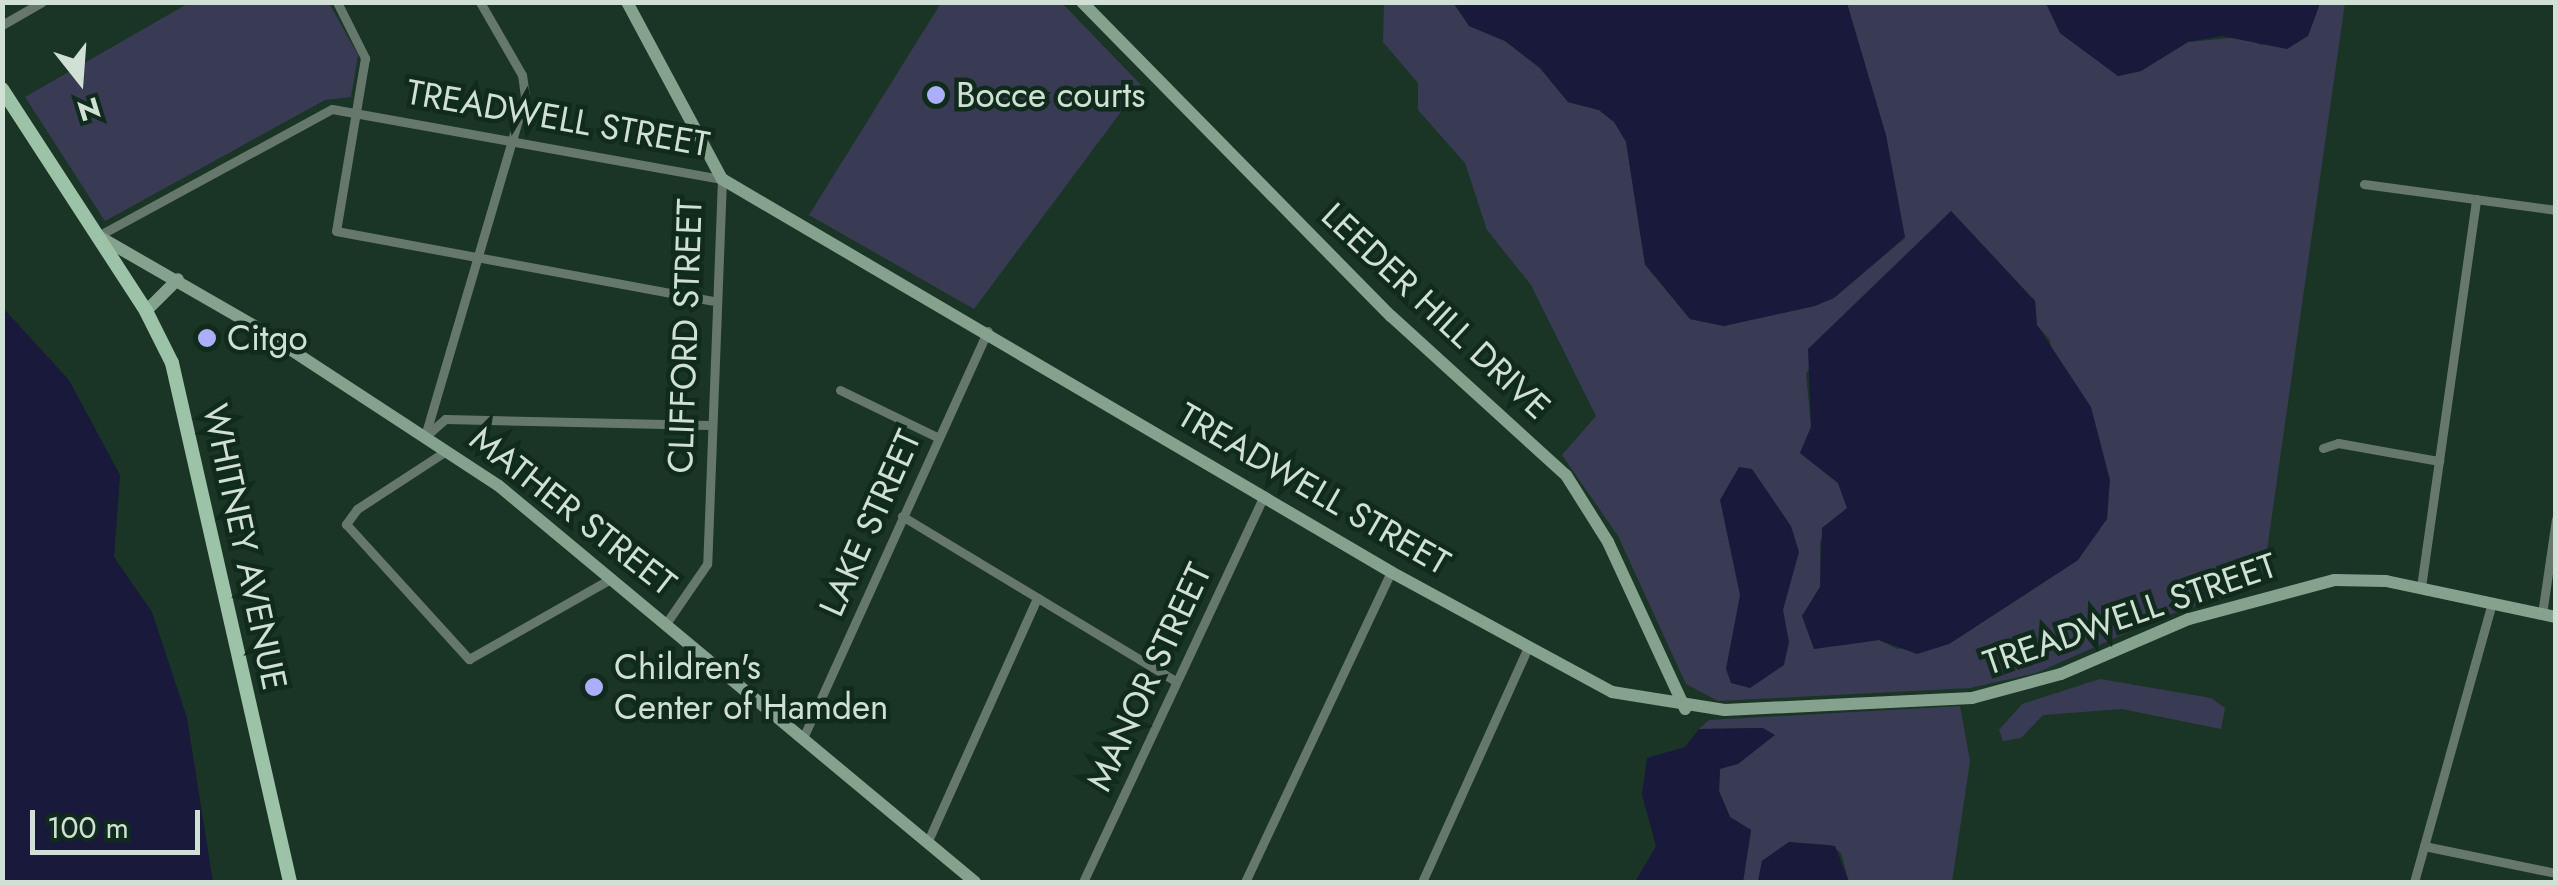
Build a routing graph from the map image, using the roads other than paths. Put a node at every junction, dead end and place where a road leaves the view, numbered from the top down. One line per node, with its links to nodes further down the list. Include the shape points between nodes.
1 (42, 2): 6 (street)
2 (337, 2): 8 (street, via 365,58)
3 (480, 2): 9 (street, via 524,84)
4 (627, 2): 10 (street, CLIFFORD STREET)
5 (1082, 2): 39 (street, LEEDER HILL DRIVE, via 1391,316 1566,475 1608,542)
6 (2, 25)
7 (2, 89): 14 (main road, WHITNEY AVENUE)
8 (355, 112): 9 (street, TREADWELL STREET); 14 (street, TREADWELL STREET, via 332,109 312,117); 15 (street, via 336,231)
9 (514, 140): 10 (street, TREADWELL STREET); 15 (street)
10 (722, 179): 17 (street, CLIFFORD STREET); 19 (street, TREADWELL STREET)
11 (2364, 184): 12 (street)
12 (2476, 199): 13 (street); 26 (street)
13 (2556, 210)
14 (98, 236): 16 (street, MATHER STREET); 18 (main road, WHITNEY AVENUE)
15 (481, 258): 17 (street); 22 (street)
16 (178, 280): 18 (street); 22 (street, MATHER STREET)
17 (712, 301): 21 (street, CLIFFORD STREET)
18 (146, 311): 44 (main road, WHITNEY AVENUE, via 180,392)
19 (988, 332): 23 (street, LAKE STREET); 27 (street, TREADWELL STREET)
20 (840, 390): 23 (street)
21 (709, 425): 22 (street, via 445,418); 36 (street, CLIFFORD STREET, via 707,564)
22 (426, 436): 25 (street, MATHER STREET)
23 (939, 438): 28 (street, LAKE STREET)
24 (2324, 448): 26 (street, via 2338,442)
25 (446, 451): 31 (street, MATHER STREET); 31 (street, via 357,509 346,524 469,659)
26 (2439, 461): 32 (street)
27 (1264, 494): 30 (street, TREADWELL STREET); 38 (street, MANOR STREET)
28 (902, 516): 33 (street); 40 (street, LAKE STREET)
29 (2556, 519): 35 (street)
30 (1391, 572): 37 (street, TREADWELL STREET); 47 (street)
31 (614, 576): 36 (street, MATHER STREET)
32 (2421, 587): 34 (street, TREADWELL STREET); 39 (street, TREADWELL STREET, via 2360,578 2286,591 2170,626 2035,684 1972,698)
33 (1037, 598): 38 (street); 41 (street)
34 (2492, 602): 35 (street, TREADWELL STREET); 42 (street)
35 (2549, 615)
36 (666, 622): 40 (street, MATHER STREET)
37 (1528, 649): 39 (street, TREADWELL STREET, via 1612,692); 48 (street)
38 (1176, 681): 46 (street, MANOR STREET)
39 (1685, 708)
40 (803, 738): 41 (street, MATHER STREET)
41 (927, 843): 45 (street, MATHER STREET)
42 (2424, 846): 43 (street); 49 (street)
43 (2556, 873)
44 (290, 882)
45 (975, 882)
46 (1083, 882)
47 (1245, 882)
48 (1422, 882)
49 (2414, 882)

